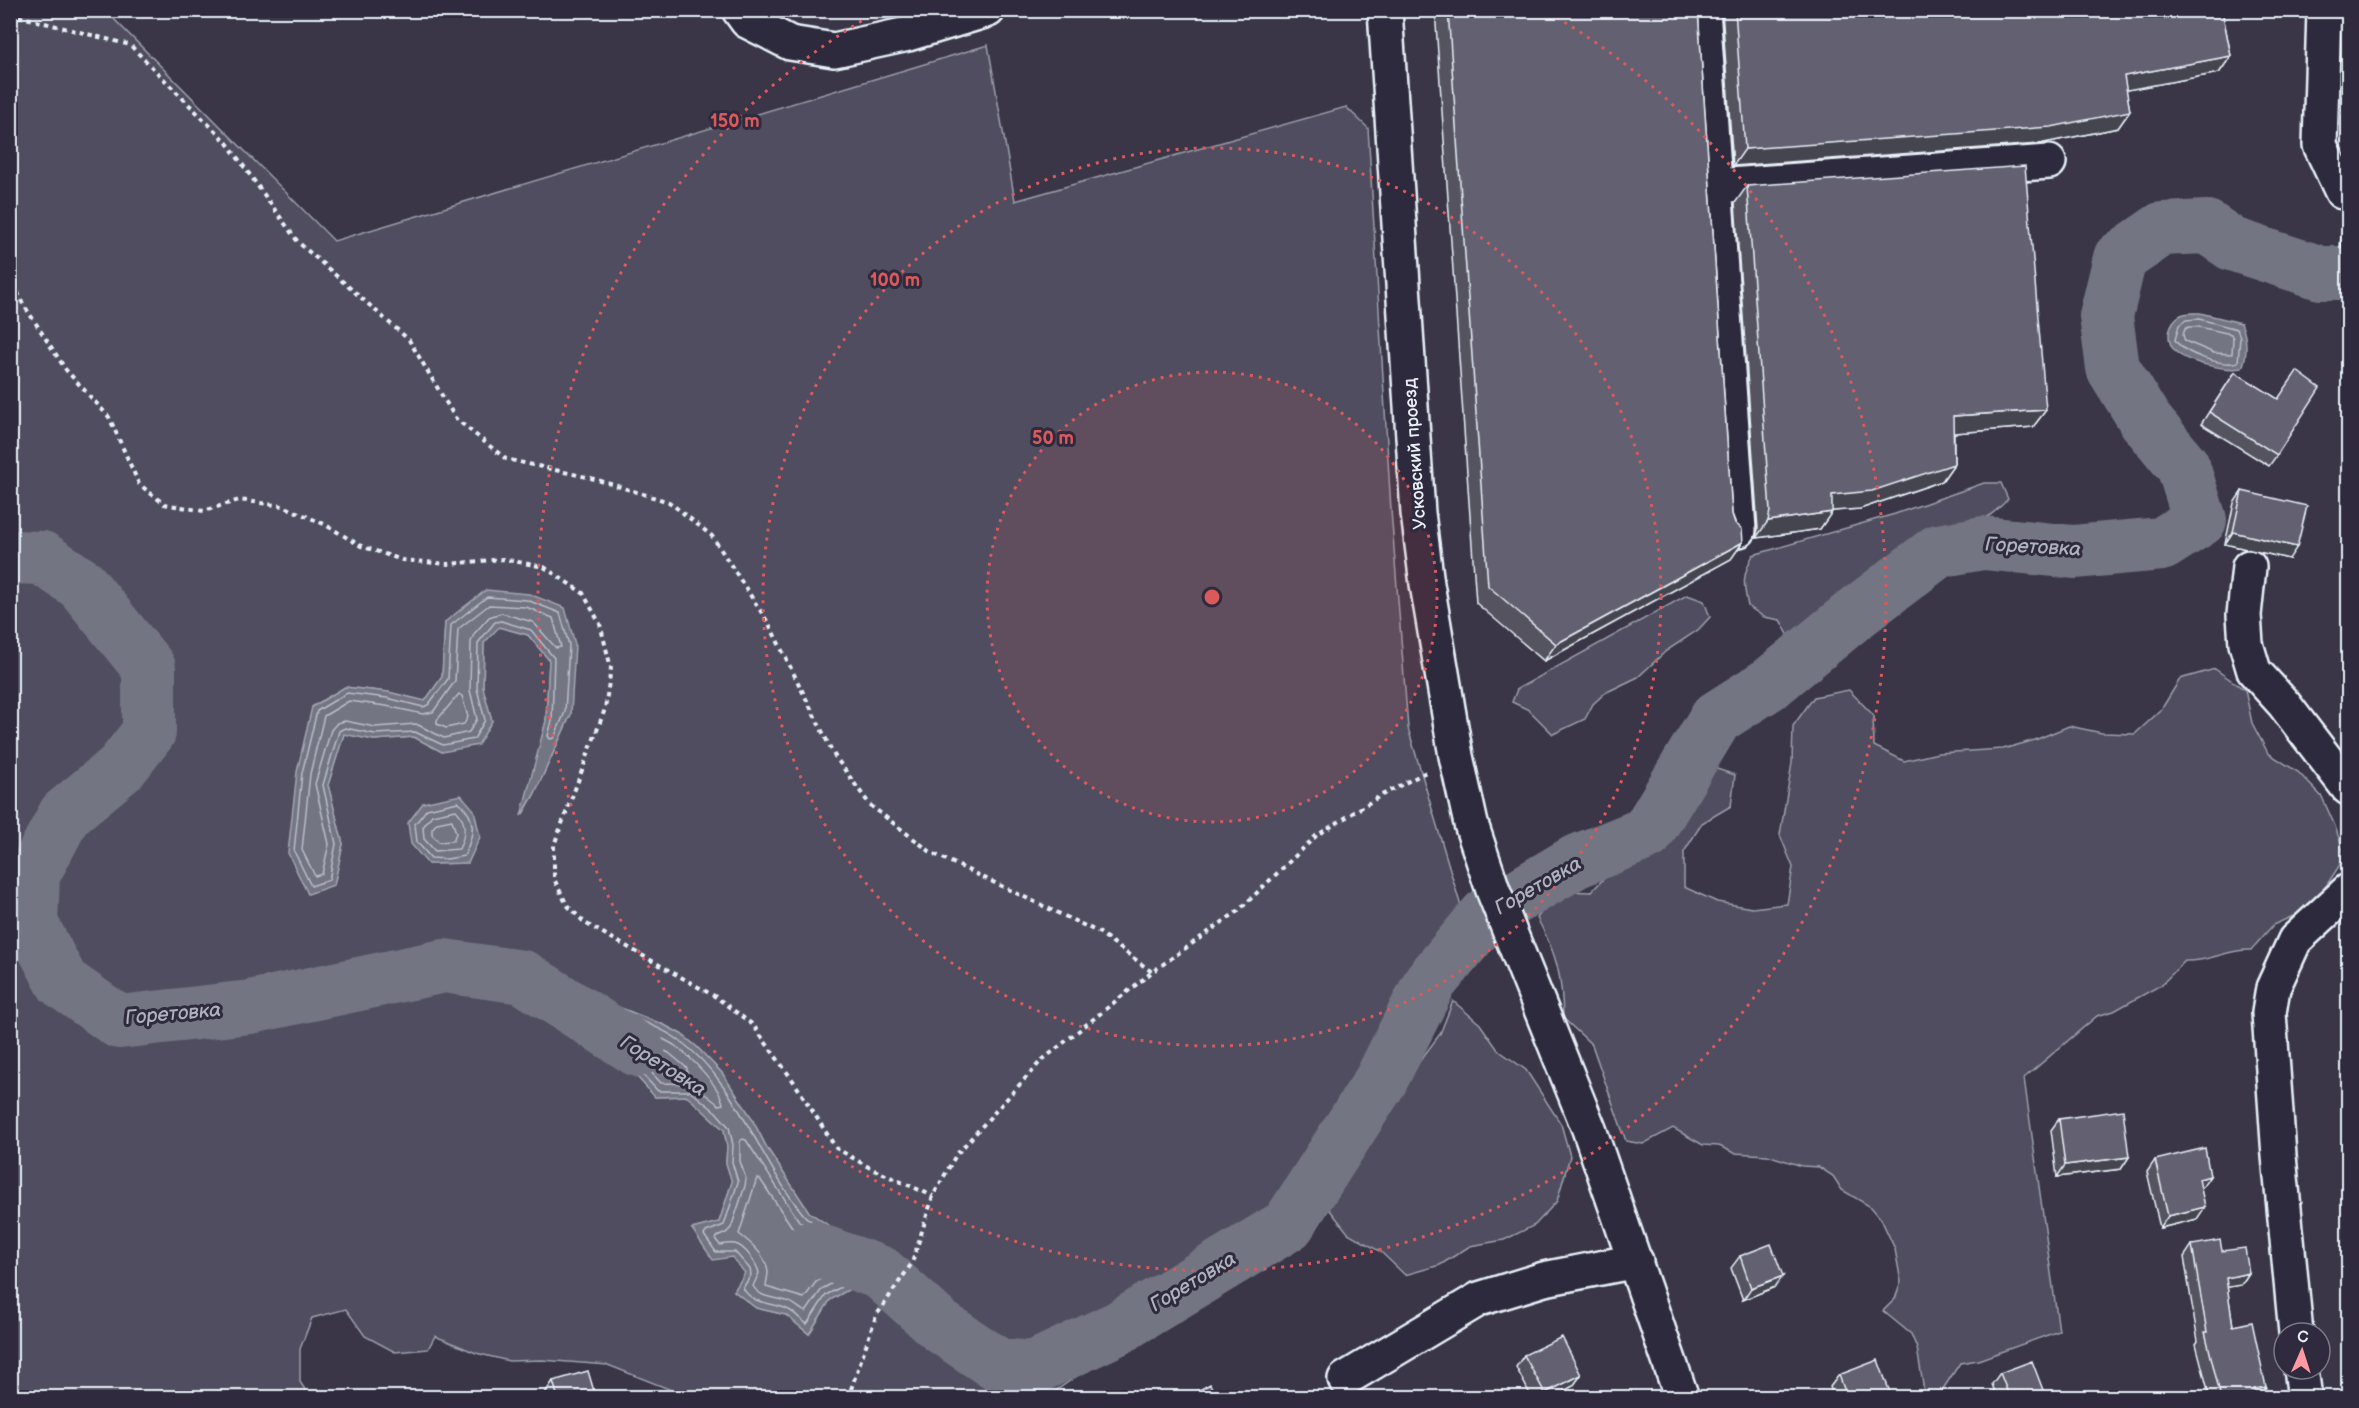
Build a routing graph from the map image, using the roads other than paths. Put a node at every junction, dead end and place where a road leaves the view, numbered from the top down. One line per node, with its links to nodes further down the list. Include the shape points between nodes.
1 (739, 10): 2 (street, via 747,21 790,43 834,50 908,34)
2 (988, 10)
3 (1385, 10): 13 (street, Усковский проезд, via 1418,513 1456,756 1471,824 1493,890 1589,1129)
4 (1703, 10): 7 (street)
5 (2324, 10): 8 (street, via 2320,145)
6 (2049, 162): 7 (street)
7 (1716, 186): 9 (street)
8 (2342, 192)
9 (1739, 530)
10 (2249, 567): 11 (street, via 2244,615 2246,644 2254,671)
11 (2349, 788)
12 (2349, 891): 14 (street, via 2295,940 2273,988 2269,1013)
13 (1636, 1262): 15 (street, via 1544,1279 1479,1299); 17 (street, Усковский проезд)
14 (2295, 1321)
15 (1345, 1378)
16 (2303, 1381): 18 (street)
17 (1683, 1398)
18 (2305, 1398)

